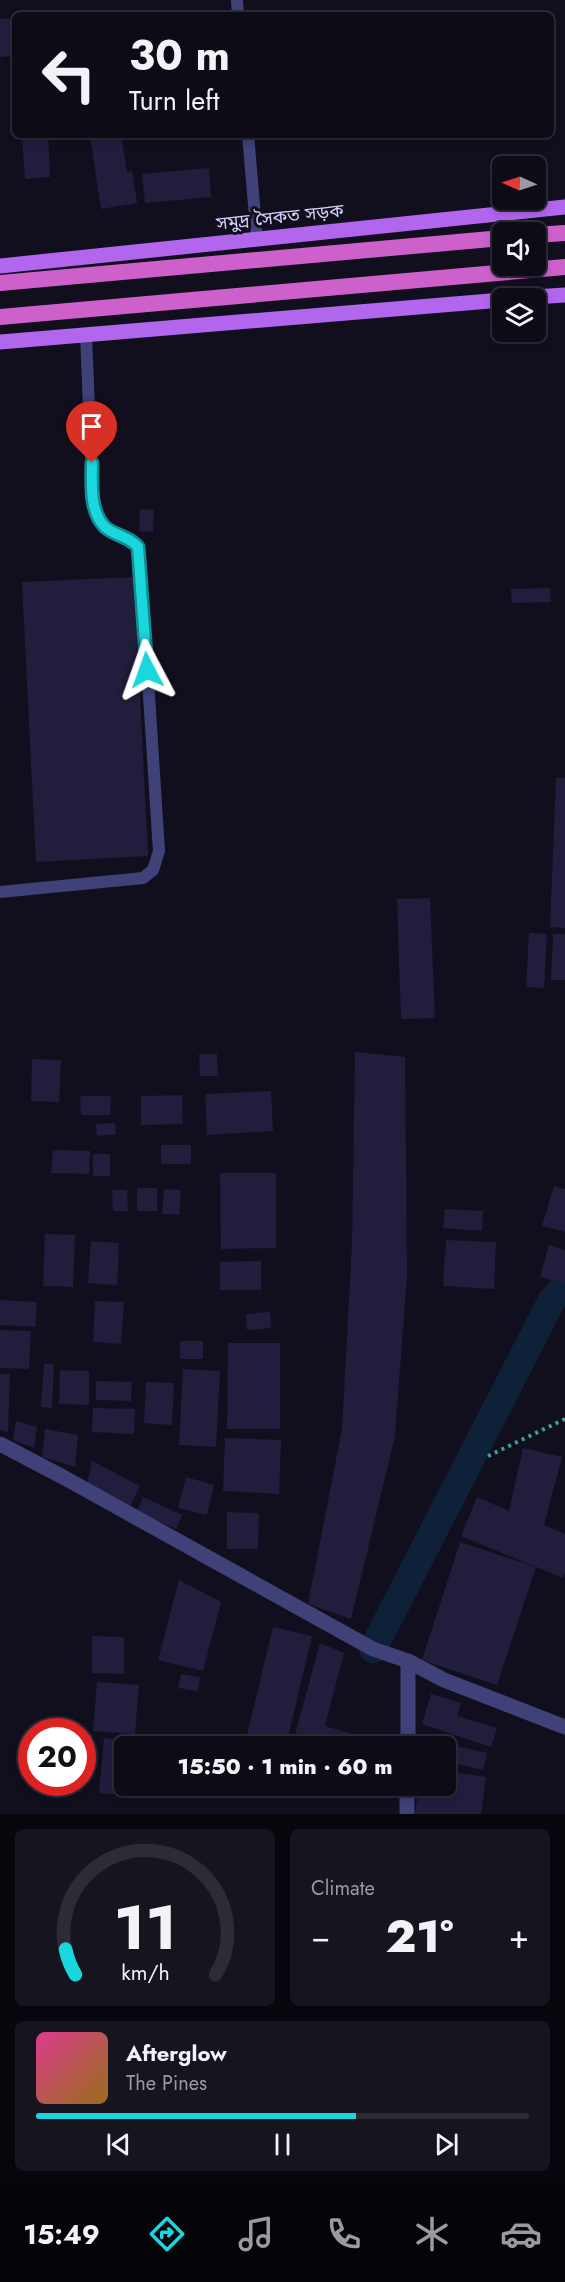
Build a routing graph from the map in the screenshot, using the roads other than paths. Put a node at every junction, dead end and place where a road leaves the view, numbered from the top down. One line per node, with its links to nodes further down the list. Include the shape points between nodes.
1 (248, 138): 6 (lane)
2 (565, 207): 6 (main road, সমুদ্র সৈকত সড়ক)
3 (565, 233): 4 (highway)
4 (546, 235)
5 (492, 239): 9 (highway)
6 (257, 240): 7 (main road, সমুদ্র সৈকত সড়ক)
7 (0, 266)
8 (565, 267): 13 (highway)
9 (0, 283)
10 (565, 295): 11 (main road)
11 (546, 296)
12 (492, 301): 14 (main road)
13 (0, 317)
14 (86, 335): 15 (main road); 16 (lane, via 93,505 105,527 133,540 140,556 159,851 153,870 143,878)
15 (0, 342)
16 (0, 892)
17 (0, 1444): 18 (street, via 373,1649)
18 (408, 1661): 19 (street, via 444,1680); 20 (street)
19 (565, 1727)
20 (408, 1736)
21 (407, 1796): 22 (street)
22 (407, 1814)

